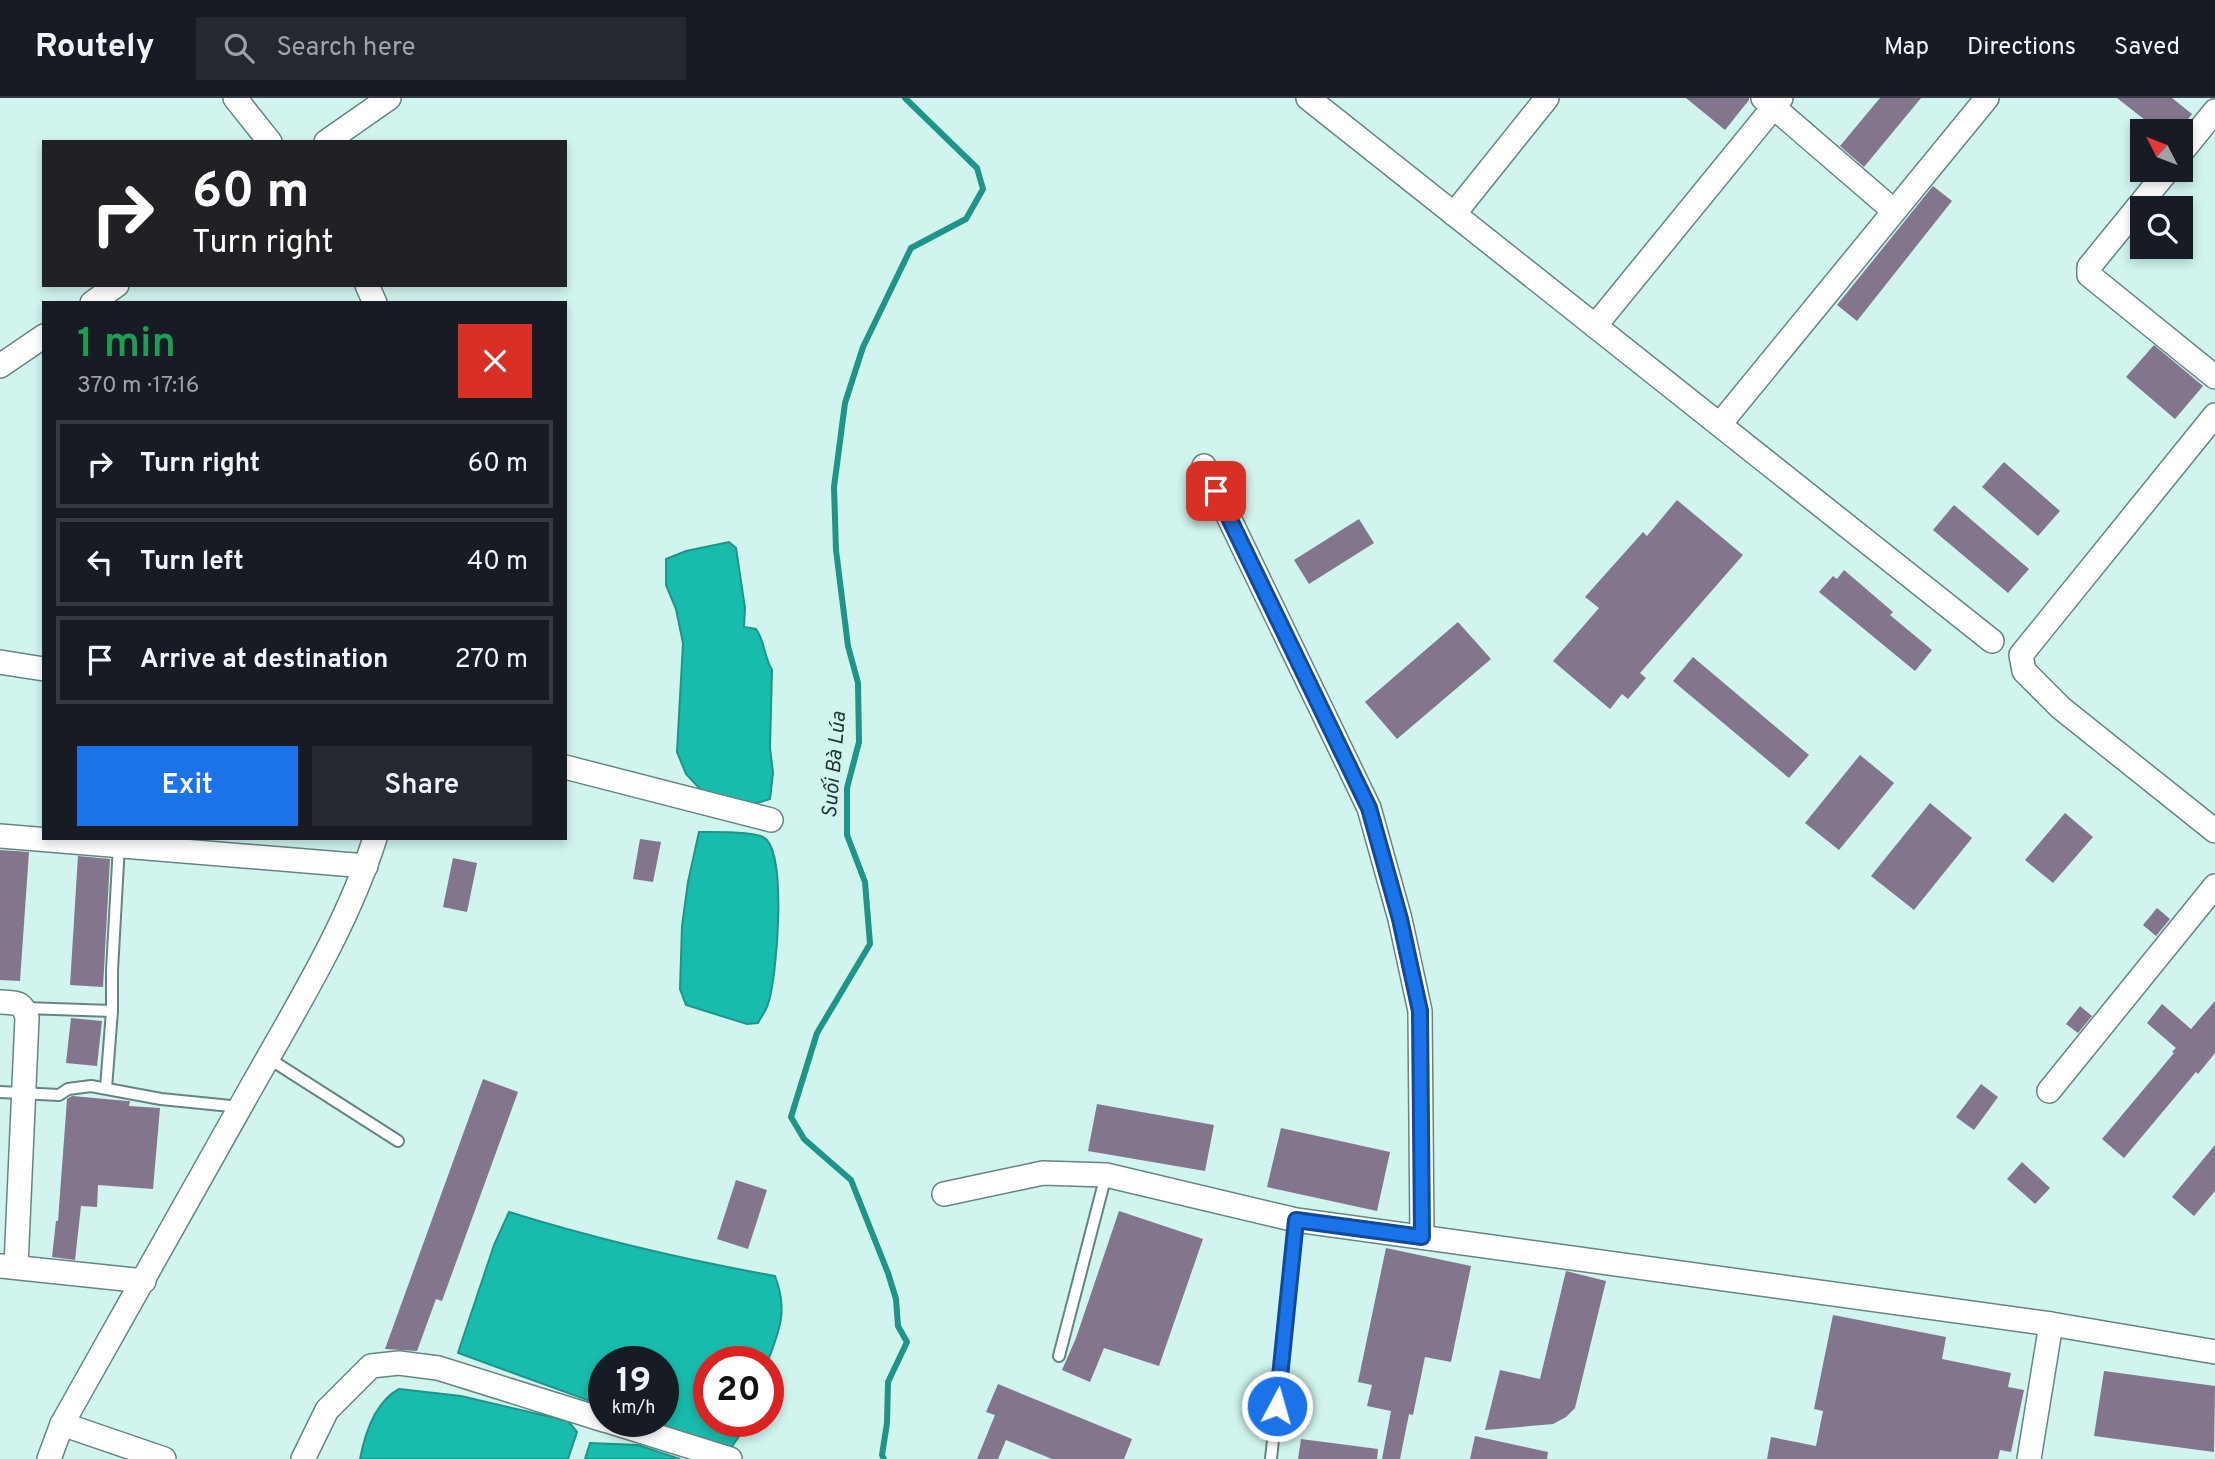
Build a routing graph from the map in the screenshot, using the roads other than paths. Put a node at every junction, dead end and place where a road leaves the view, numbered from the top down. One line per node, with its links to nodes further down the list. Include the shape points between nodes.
1 (235, 98): 9 (street)
2 (389, 98): 10 (street)
3 (1308, 98): 13 (street)
4 (1547, 98): 13 (street)
5 (1987, 98): 12 (street)
6 (1772, 101): 12 (street); 16 (street)
7 (2215, 111): 8 (street)
8 (2193, 138)
9 (268, 140)
10 (329, 140)
11 (2158, 182): 19 (street, via 2089,267 2089,275)
12 (1894, 211): 21 (street)
13 (1454, 214): 16 (street)
14 (114, 287): 15 (street)
15 (95, 301)
16 (1595, 326): 21 (street)
17 (42, 337): 18 (street)
18 (0, 366)
19 (2215, 377)
20 (2215, 415): 28 (street, via 2021,655 2024,671 2061,709)
21 (1720, 425): 23 (street)
22 (1205, 466): 49 (street, via 1369,808 1376,832 1420,1011)
23 (1992, 641)
24 (0, 662): 25 (street)
25 (42, 669)
26 (567, 768): 27 (street)
27 (771, 820)
28 (2215, 831)
29 (0, 836): 30 (street)
30 (42, 839)
31 (53, 840): 33 (street)
32 (374, 840): 34 (street)
33 (119, 845): 34 (street); 38 (lane)
34 (366, 866): 39 (street, via 346,914)
35 (2215, 886): 41 (street)
36 (0, 1002): 37 (street)
37 (25, 1008): 38 (lane); 43 (street)
38 (112, 1011): 40 (lane)
39 (268, 1058): 44 (street); 45 (lane)
40 (106, 1088): 43 (lane, via 68,1089 59,1095); 44 (lane)
41 (2049, 1091)
42 (0, 1092): 43 (lane)
43 (24, 1094): 50 (street)
44 (241, 1107): 51 (street)
45 (398, 1141)
46 (1106, 1175): 47 (street, via 1043,1172); 48 (street); 54 (lane)
47 (944, 1194)
48 (1296, 1220): 49 (street); 62 (lane)
49 (1422, 1237): 52 (street)
50 (8, 1266): 51 (street)
51 (144, 1281): 56 (street)
52 (2051, 1325): 53 (street); 63 (street)
53 (2215, 1352)
54 (1059, 1356)
55 (588, 1414): 60 (street, via 438,1368 399,1363 371,1366 327,1410)
56 (62, 1424): 58 (street); 59 (street)
57 (660, 1437): 61 (street)
58 (50, 1459)
59 (164, 1459)
60 (303, 1459)
61 (730, 1459)
62 (1271, 1459)
63 (2029, 1459)

